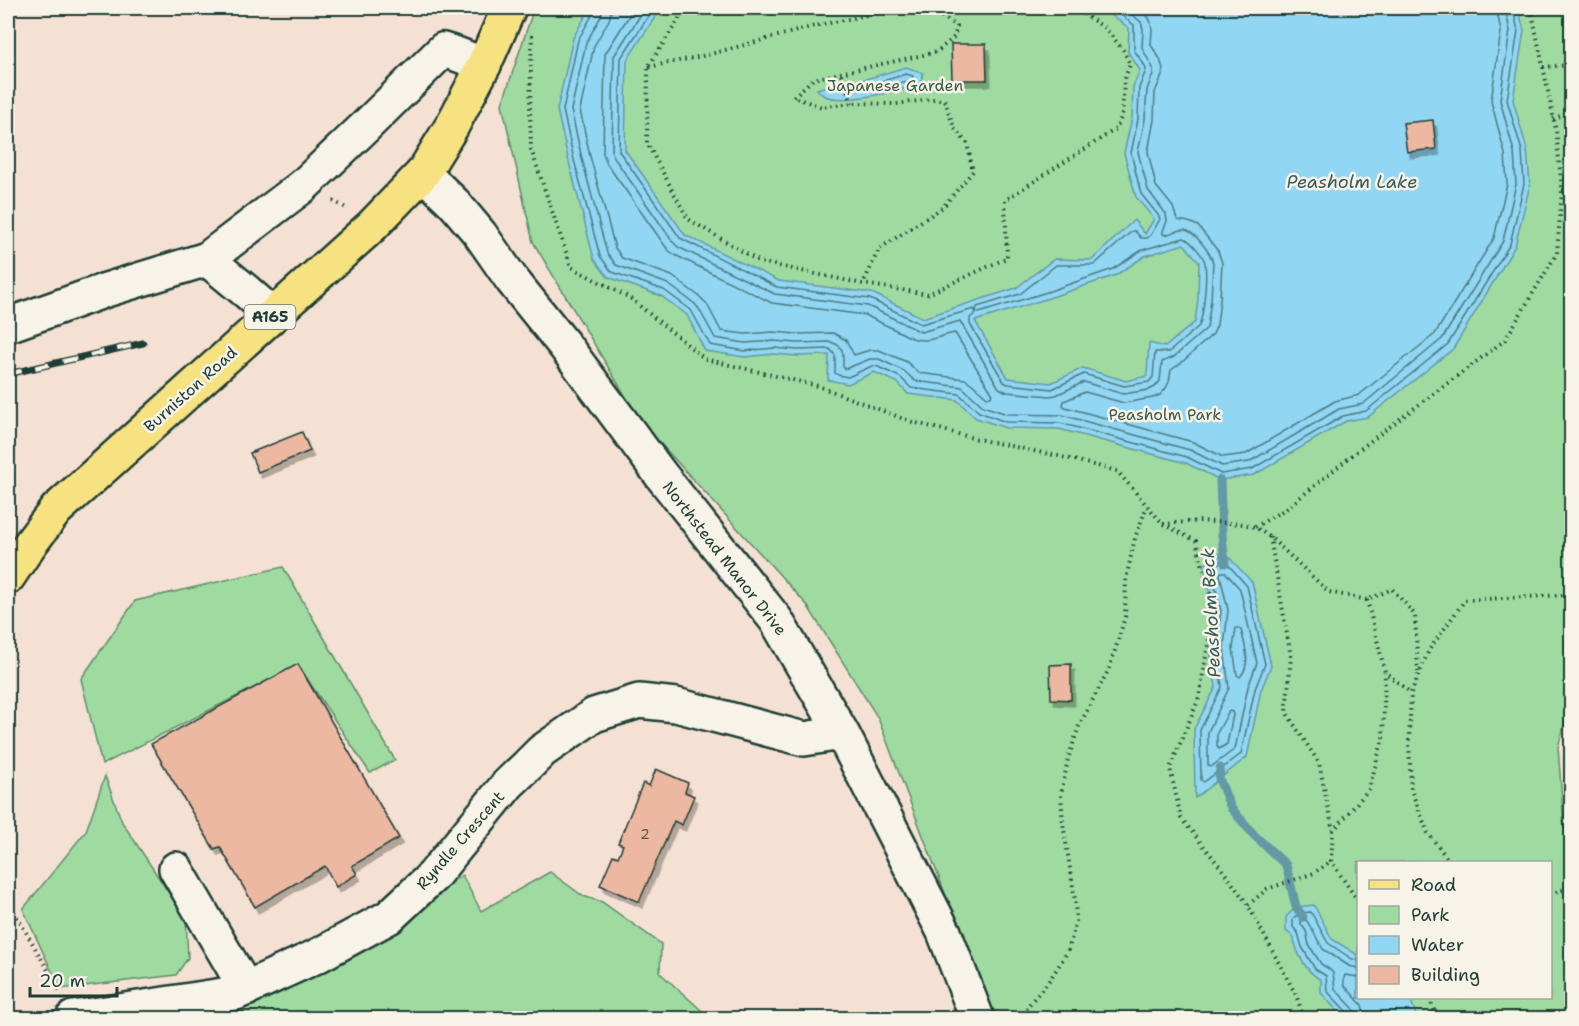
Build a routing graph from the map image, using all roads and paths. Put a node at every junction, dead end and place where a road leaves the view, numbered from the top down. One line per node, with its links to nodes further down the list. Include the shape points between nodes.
1 (687, 8): 7 (path)
2 (1074, 8): 19 (path, via 1105,28 1130,64 1116,129 1005,200 1006,258 928,294)
3 (1531, 8): 8 (path)
4 (511, 18): 5 (main road, Burniston Road / A165); 24 (path, via 530,107 531,149 571,267 630,298 705,359 818,386 909,422 1117,471)
5 (484, 65): 13 (main road, Burniston Road / A165); 14 (street, via 443,50)
6 (1572, 65): 8 (path)
7 (648, 67): 9 (path, via 891,10 938,14 957,26 954,37 937,52); 19 (path, via 647,143 688,219 760,261)
8 (1543, 67): 12 (path)
9 (841, 74): 10 (path); 10 (path, via 813,79 793,97 822,107)
10 (852, 103): 19 (path, via 945,101 954,128 967,143 973,171 943,207 879,249)
11 (1572, 111): 12 (path)
12 (1553, 119): 15 (path)
13 (423, 173): 17 (main road, Burniston Road / A165); 34 (street, Northstead Manor Drive, via 480,234 661,475 776,620)
14 (303, 186): 17 (path, via 344,206); 18 (street)
15 (1562, 189): 16 (path); 26 (path, via 1557,253 1505,340 1287,508)
16 (1572, 191)
17 (372, 226): 22 (main road, Burniston Road / A165)
18 (207, 259): 20 (street); 22 (street)
19 (863, 284)
20 (106, 290): 21 (street); 23 (street)
21 (8, 304)
22 (273, 315): 28 (main road, Burniston Road / A165, via 56,510)
23 (8, 326)
24 (1147, 506): 25 (path); 48 (path, via 1126,579 1125,617 1117,644 1068,759 1062,795 1063,823 1076,921 1068,951)
25 (1163, 524): 26 (path, via 1201,521); 43 (path, via 1196,542 1214,608 1199,698 1170,768 1178,808 1181,818)
26 (1255, 527): 27 (path)
27 (1270, 537): 30 (path, via 1329,592); 35 (path, via 1291,657 1286,711 1319,763)
28 (8, 577)
29 (1572, 592): 32 (path, via 1565,596 1465,600 1429,650)
30 (1366, 600): 31 (path); 32 (path, via 1392,589 1415,615)
31 (1385, 672): 33 (path); 35 (path, via 1383,738 1369,789)
32 (1418, 676): 33 (path)
33 (1411, 693): 37 (path, via 1411,790 1428,833)
34 (842, 733): 44 (street, Ryndle Crescent, via 804,740 676,705 639,701 594,715 542,752 515,778 434,876 389,917); 47 (street, Northstead Manor Drive, via 944,932)
35 (1333, 831): 36 (path)
36 (1331, 861): 41 (path); 43 (path, via 1314,873 1267,889)
37 (1449, 861)
38 (176, 869): 44 (street)
39 (1572, 887): 40 (path)
40 (1552, 894)
41 (1357, 898)
42 (8, 901): 46 (path)
43 (1248, 905): 49 (path, via 1296,995)
44 (246, 989): 46 (street, Ryndle Crescent)
45 (1429, 999): 50 (path, via 1436,1014)
46 (75, 1018)
47 (977, 1018)
48 (1018, 1018)
49 (1304, 1018)
50 (1444, 1018)

